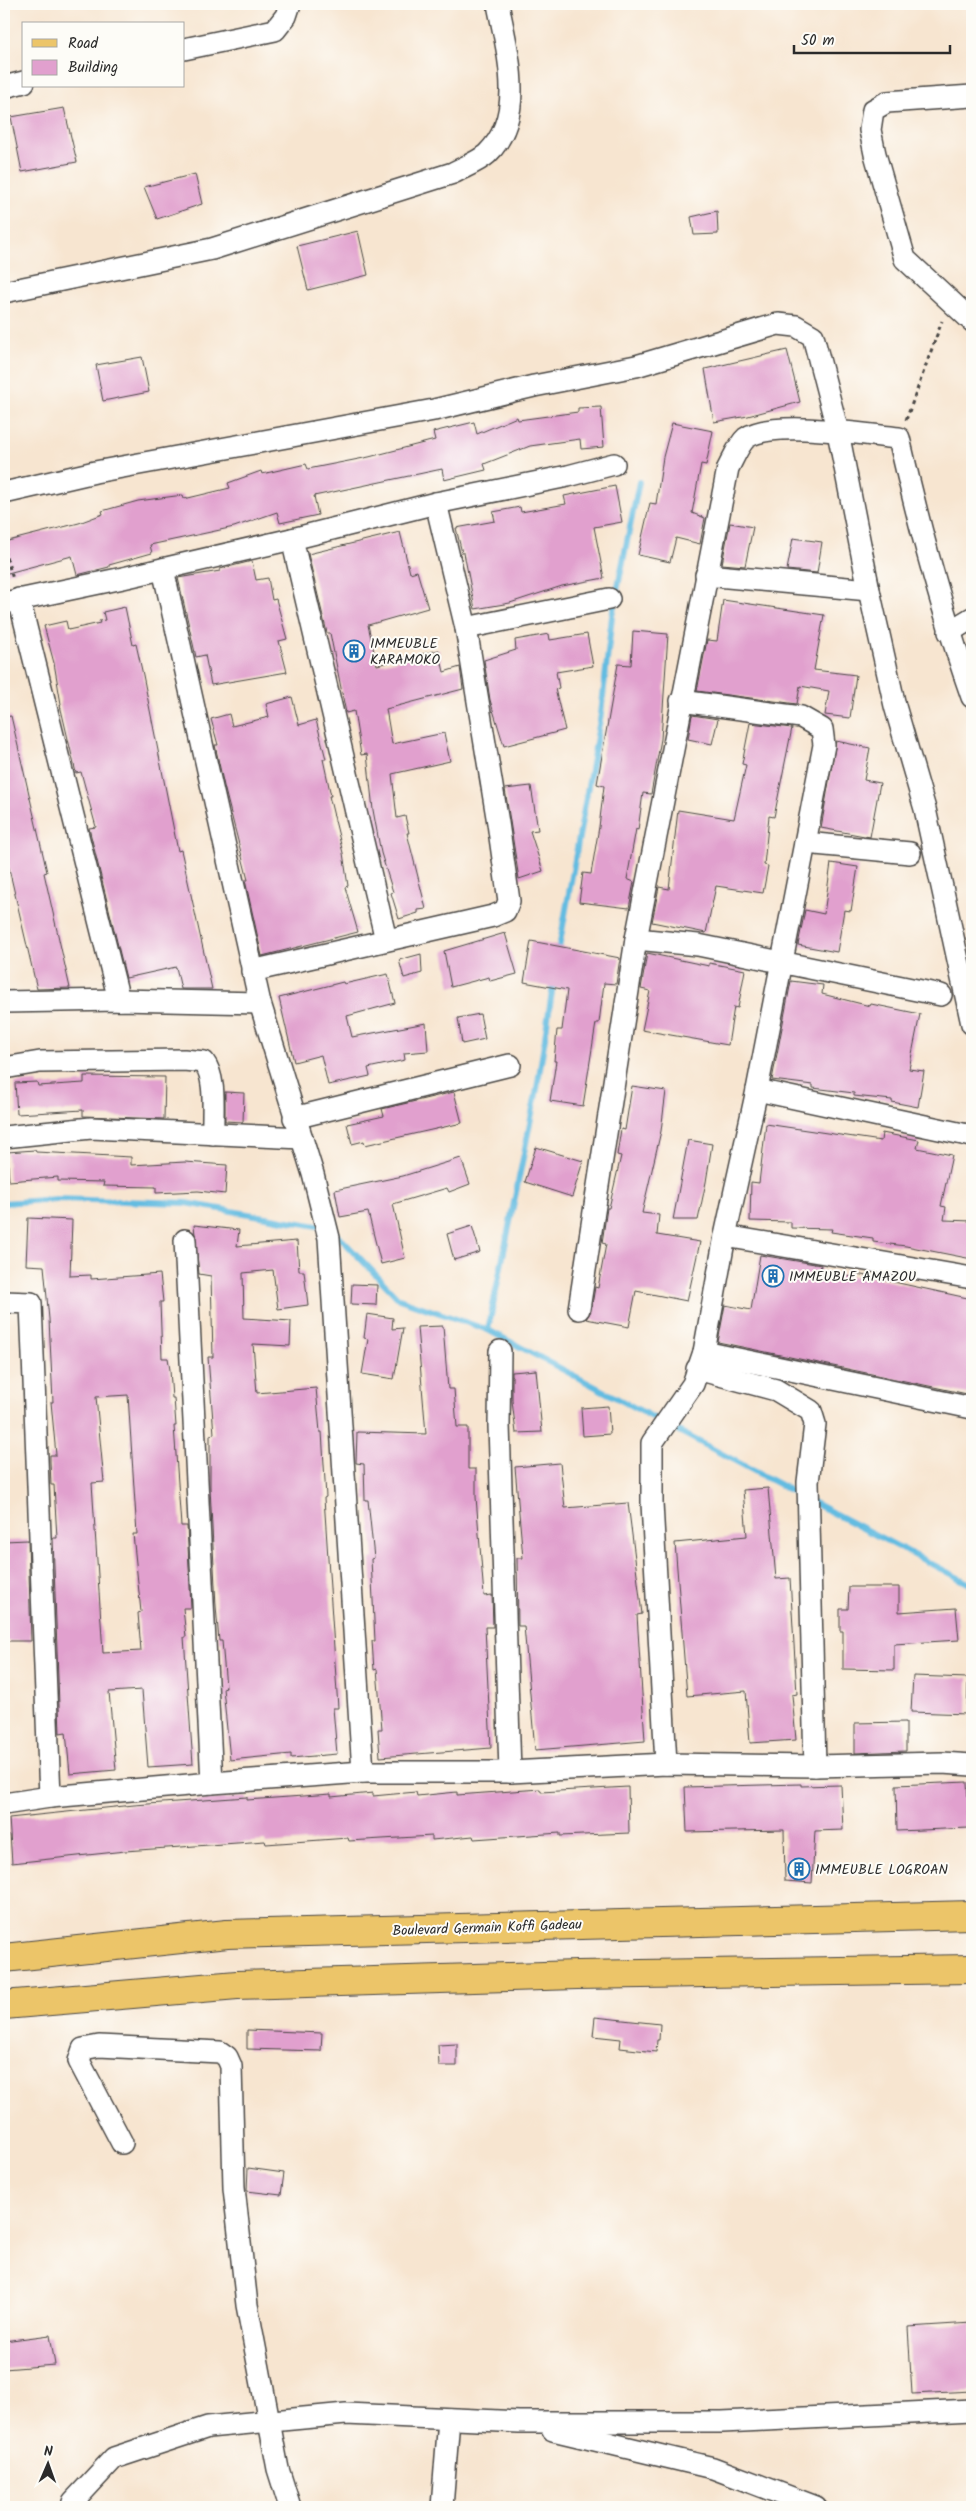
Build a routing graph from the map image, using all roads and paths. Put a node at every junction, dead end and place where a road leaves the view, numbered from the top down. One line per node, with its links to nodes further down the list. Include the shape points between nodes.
1 (290, 4): 3 (street, via 286,16 275,30)
2 (498, 4): 7 (street, via 512,85 501,137 486,155 453,173 212,249)
3 (185, 49)
4 (22, 82): 5 (street)
5 (4, 87)
6 (972, 96): 8 (street, via 887,102 873,110 870,130 905,259)
7 (4, 292)
8 (950, 301): 9 (street); 11 (path)
9 (972, 319)
10 (838, 432): 11 (street); 13 (street, via 813,336 796,326 778,324 636,366 434,410 95,472); 18 (street, via 789,429 746,438 728,468); 19 (street)
11 (900, 438): 24 (street)
12 (614, 464): 14 (street)
13 (4, 493)
14 (436, 503): 15 (street); 23 (street)
15 (292, 539): 17 (street); 30 (street)
16 (4, 550): 21 (path)
17 (163, 569): 21 (street); 32 (street)
18 (706, 575): 19 (street); 26 (street)
19 (868, 590): 37 (street, via 895,706 925,809)
20 (609, 599): 23 (street)
21 (11, 601): 34 (street)
22 (972, 618): 24 (street)
23 (466, 628): 30 (street, via 508,901 505,911 493,916)
24 (949, 632): 25 (street)
25 (972, 697)
26 (681, 701): 27 (street, via 801,717 822,730 824,745); 29 (street)
27 (805, 844): 28 (street); 31 (street)
28 (910, 853)
29 (636, 939): 31 (street, via 698,945); 50 (street)
30 (386, 940): 32 (street)
31 (782, 962): 33 (street); 40 (street)
32 (252, 971): 36 (street)
33 (941, 995)
34 (119, 1000): 35 (street); 36 (street)
35 (4, 1002)
36 (260, 1003): 41 (street)
37 (972, 1024)
38 (510, 1065): 41 (street)
39 (4, 1068): 42 (street, via 40,1062 204,1062 211,1080)
40 (757, 1090): 43 (street); 46 (street)
41 (294, 1118): 45 (street)
42 (213, 1134): 44 (street, via 91,1128); 45 (street)
43 (972, 1136)
44 (4, 1137)
45 (302, 1138): 57 (street, via 329,1238)
46 (724, 1236): 48 (street); 52 (street)
47 (185, 1240): 59 (street)
48 (972, 1278)
49 (4, 1302): 60 (street, via 31,1303)
50 (579, 1309)
51 (500, 1351): 58 (street, via 498,1425)
52 (698, 1368): 53 (street); 54 (street, via 652,1443 652,1504); 56 (street, via 776,1390 811,1411 815,1424 808,1482)
53 (972, 1408)
54 (666, 1764): 56 (street); 58 (street)
55 (972, 1765): 56 (street)
56 (815, 1766)
57 (363, 1772): 58 (street); 59 (street)
58 (510, 1772)
59 (212, 1783): 60 (street)
60 (50, 1797): 61 (street)
61 (4, 1804)
62 (972, 1915): 63 (main road, Boulevard Germain Koffi Gadeau, via 227,1934)
63 (4, 1958)
64 (972, 1969): 65 (main road, via 577,1975 237,1985)
65 (4, 2005)
66 (122, 2143): 69 (street, via 79,2061 83,2049 99,2046 220,2052 227,2057 231,2066 234,2188 247,2305)
67 (972, 2410): 70 (street, via 722,2422)
68 (449, 2419): 69 (street, via 346,2414); 70 (street); 73 (street)
69 (270, 2421): 71 (street, via 208,2427 114,2458); 72 (street, via 278,2469)
70 (519, 2422): 74 (street, via 713,2468)
71 (72, 2507)
72 (290, 2507)
73 (442, 2507)
74 (816, 2507)

